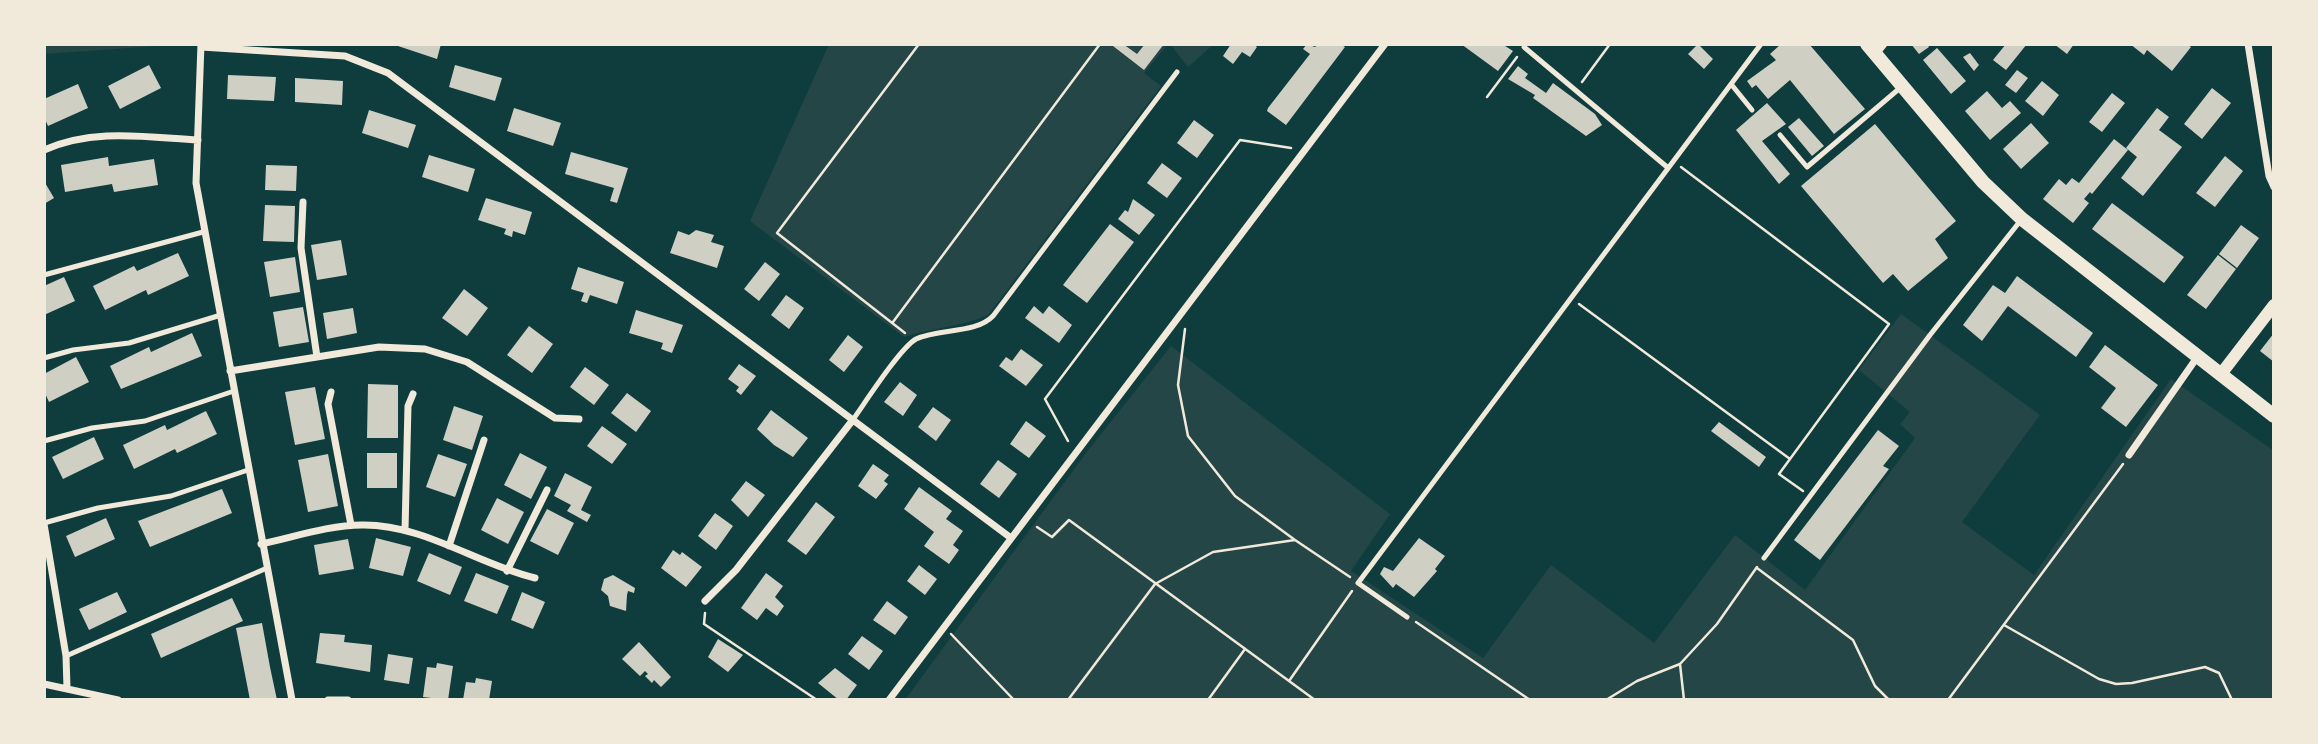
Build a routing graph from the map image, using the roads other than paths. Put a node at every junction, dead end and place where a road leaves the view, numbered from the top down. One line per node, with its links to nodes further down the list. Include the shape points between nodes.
1 (1385, 44): 41 (street)
2 (1761, 44): 8 (lane)
3 (2248, 44): 15 (street)
4 (201, 45): 12 (street); 32 (street, via 345,56 388,73)
5 (1524, 47): 14 (lane)
6 (1876, 47): 9 (main road)
7 (1177, 72): 32 (lane, via 987,322 914,340)
8 (1731, 84): 10 (lane); 14 (lane)
9 (1902, 86): 11 (lane, via 1807,167); 17 (main road, via 1983,182)
10 (1752, 110)
11 (1780, 135)
12 (198, 140): 13 (street, via 83,137); 18 (street, via 195,183)
13 (44, 150)
14 (1667, 167): 49 (lane, via 1358,583)
15 (2274, 187)
16 (303, 202): 23 (street, via 301,248)
17 (2022, 219): 22 (main road); 44 (lane)
18 (203, 232): 19 (lane); 21 (street)
19 (44, 275)
20 (2274, 305): 26 (street)
21 (220, 315): 24 (lane, via 129,343); 25 (street)
22 (2198, 356): 26 (main road); 35 (street)
23 (317, 357): 25 (street); 31 (street, via 379,347 425,349 467,362 555,418)
24 (44, 358)
25 (230, 371): 27 (street)
26 (2221, 374): 30 (main road)
27 (234, 391): 33 (lane, via 145,421); 36 (street)
28 (331, 392): 39 (street, via 328,404)
29 (413, 394): 40 (street, via 408,406)
30 (2274, 416)
31 (579, 419)
32 (852, 421): 41 (street); 48 (street, via 736,570)
33 (44, 440)
34 (484, 440): 43 (street)
35 (2129, 455)
36 (248, 470): 38 (lane, via 171,496); 42 (street)
37 (547, 491): 46 (street)
38 (44, 524): 50 (street)
39 (351, 525): 40 (street); 42 (street)
40 (405, 530): 43 (street)
41 (1011, 538): 58 (street)
42 (261, 544): 45 (street)
43 (449, 546): 46 (street)
44 (1764, 558)
45 (267, 568): 50 (lane); 55 (street)
46 (507, 571): 47 (street)
47 (535, 578)
48 (705, 601)
49 (1407, 617)
50 (66, 656): 52 (street)
51 (44, 684): 52 (street)
52 (67, 688): 53 (street)
53 (106, 699): 54 (street)
54 (118, 700)
55 (292, 700)
56 (328, 700): 57 (street)
57 (348, 700)
58 (889, 700)

